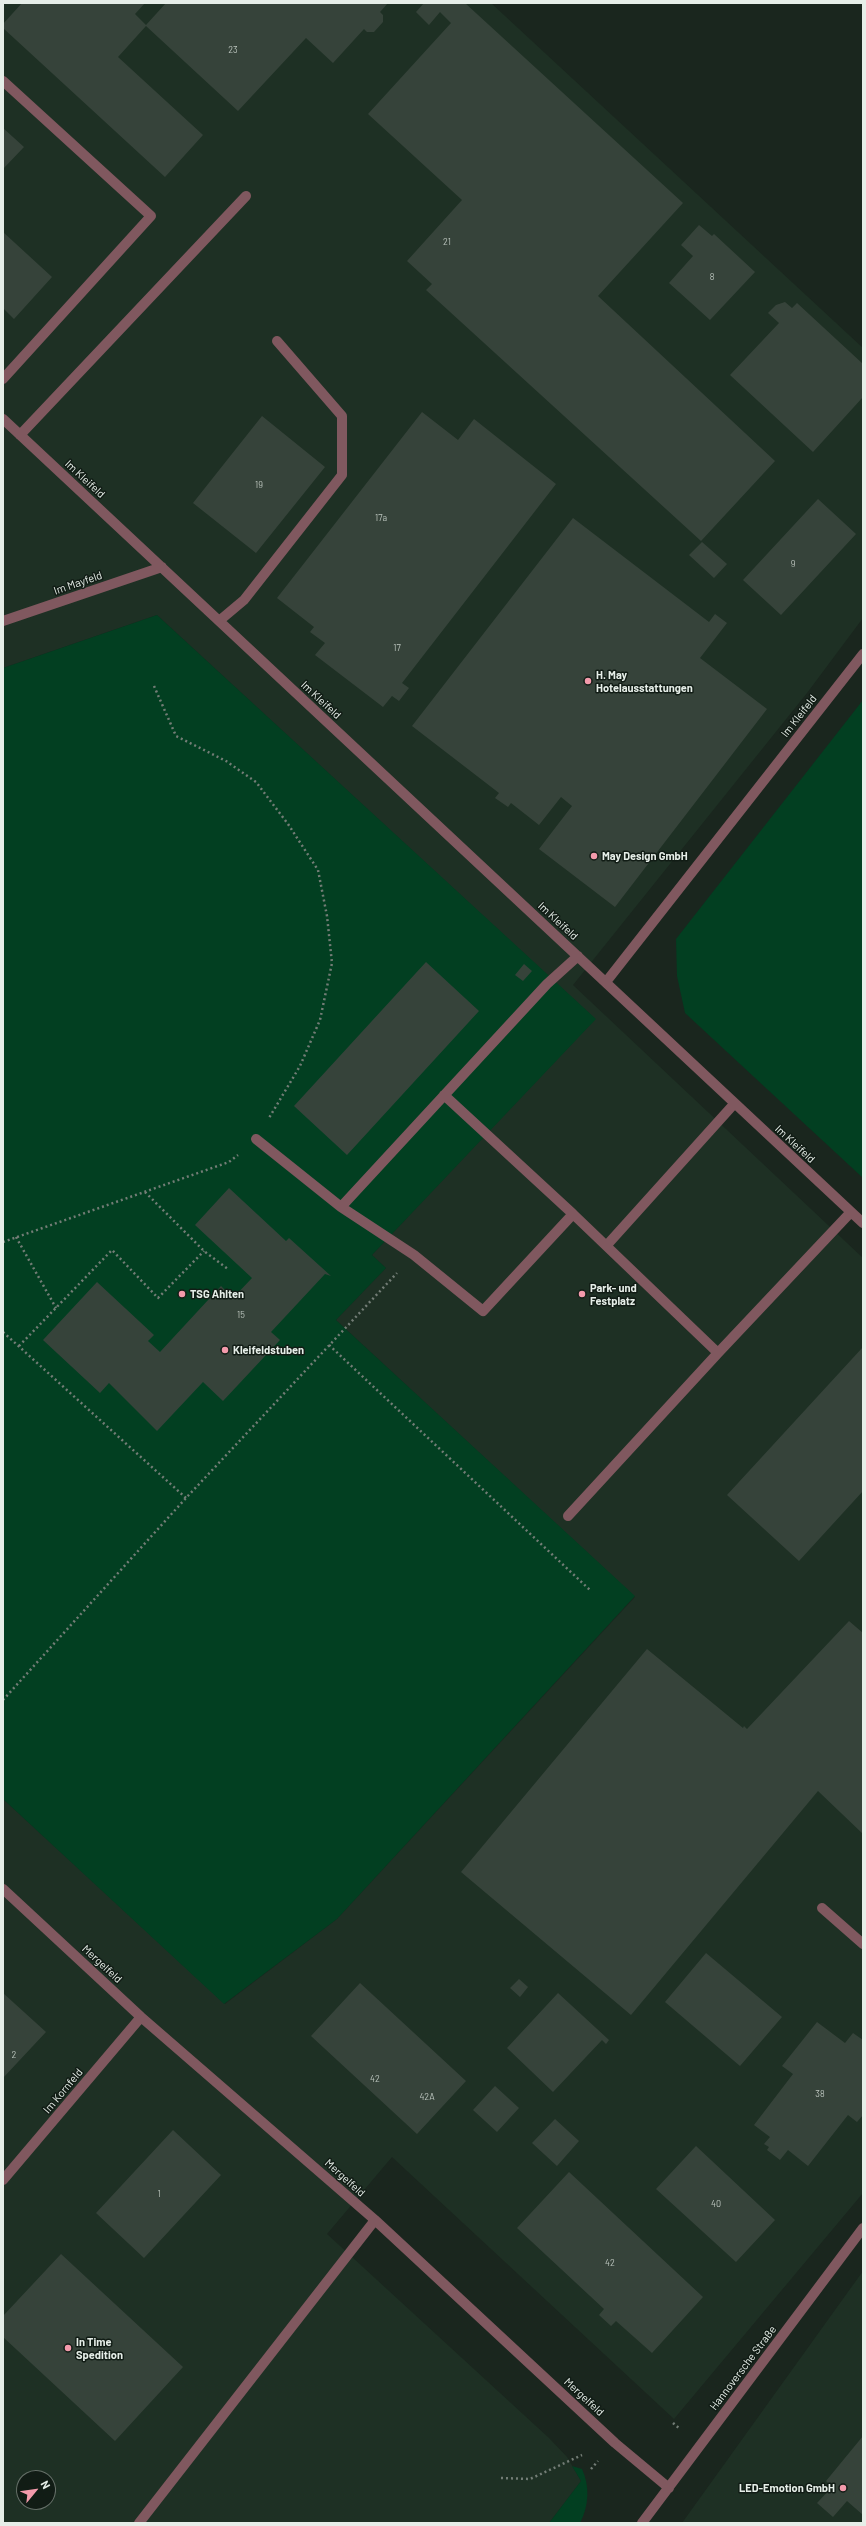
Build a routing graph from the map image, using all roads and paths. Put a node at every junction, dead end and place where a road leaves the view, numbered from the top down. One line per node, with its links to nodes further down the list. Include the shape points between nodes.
1 (3, 81): 4 (street, via 151,216)
2 (246, 196): 6 (street)
3 (277, 341): 9 (street, via 342,416 342,475 244,600)
4 (3, 379)
5 (3, 419): 6 (street, Im Kleifeld)
6 (20, 435): 7 (street, Im Kleifeld)
7 (162, 567): 8 (street, Im Mayfeld); 9 (street, Im Kleifeld)
8 (3, 621)
9 (219, 621): 12 (street, Im Kleifeld)
10 (863, 654): 13 (street, Im Kleifeld)
11 (154, 686): 16 (path, via 176,736 226,761 256,782 318,870 327,916 332,963 320,1020 300,1066)
12 (578, 956): 13 (street, Im Kleifeld); 14 (street, via 547,984)
13 (606, 982): 15 (street, Im Kleifeld)
14 (444, 1095): 18 (street); 20 (street)
15 (734, 1104): 19 (street, Im Kleifeld); 24 (street)
16 (256, 1139): 17 (path, via 229,1162); 18 (street)
17 (145, 1192): 22 (path); 25 (path)
18 (341, 1207): 26 (street)
19 (851, 1212): 21 (street, Im Kleifeld); 32 (street)
20 (573, 1214): 24 (street); 26 (street, via 483,1311)
21 (863, 1223)
22 (16, 1237): 23 (path); 28 (path)
23 (3, 1242)
24 (607, 1245): 32 (street)
25 (204, 1251): 27 (path); 28 (path, via 158,1298 112,1250)
26 (414, 1254): 30 (path)
27 (228, 1269)
28 (56, 1308): 31 (path)
29 (3, 1332): 31 (path)
30 (329, 1345): 33 (path); 35 (path)
31 (19, 1346): 33 (path)
32 (718, 1353): 34 (street)
33 (186, 1498): 36 (path)
34 (568, 1516)
35 (590, 1590)
36 (3, 1700)
37 (3, 1889): 40 (street, Mergelfeld)
38 (822, 1908): 39 (street)
39 (863, 1944)
40 (141, 2017): 41 (street, Im Kornfeld); 42 (street, Mergelfeld)
41 (3, 2180)
42 (375, 2220): 46 (street, Mergelfeld, via 615,2443); 47 (street)
43 (863, 2228): 46 (street, Hannoversche Straße)
44 (582, 2455): 45 (path, via 530,2479)
45 (501, 2478)
46 (669, 2488): 48 (street, Hannoversche Straße)
47 (139, 2523)
48 (642, 2523)

